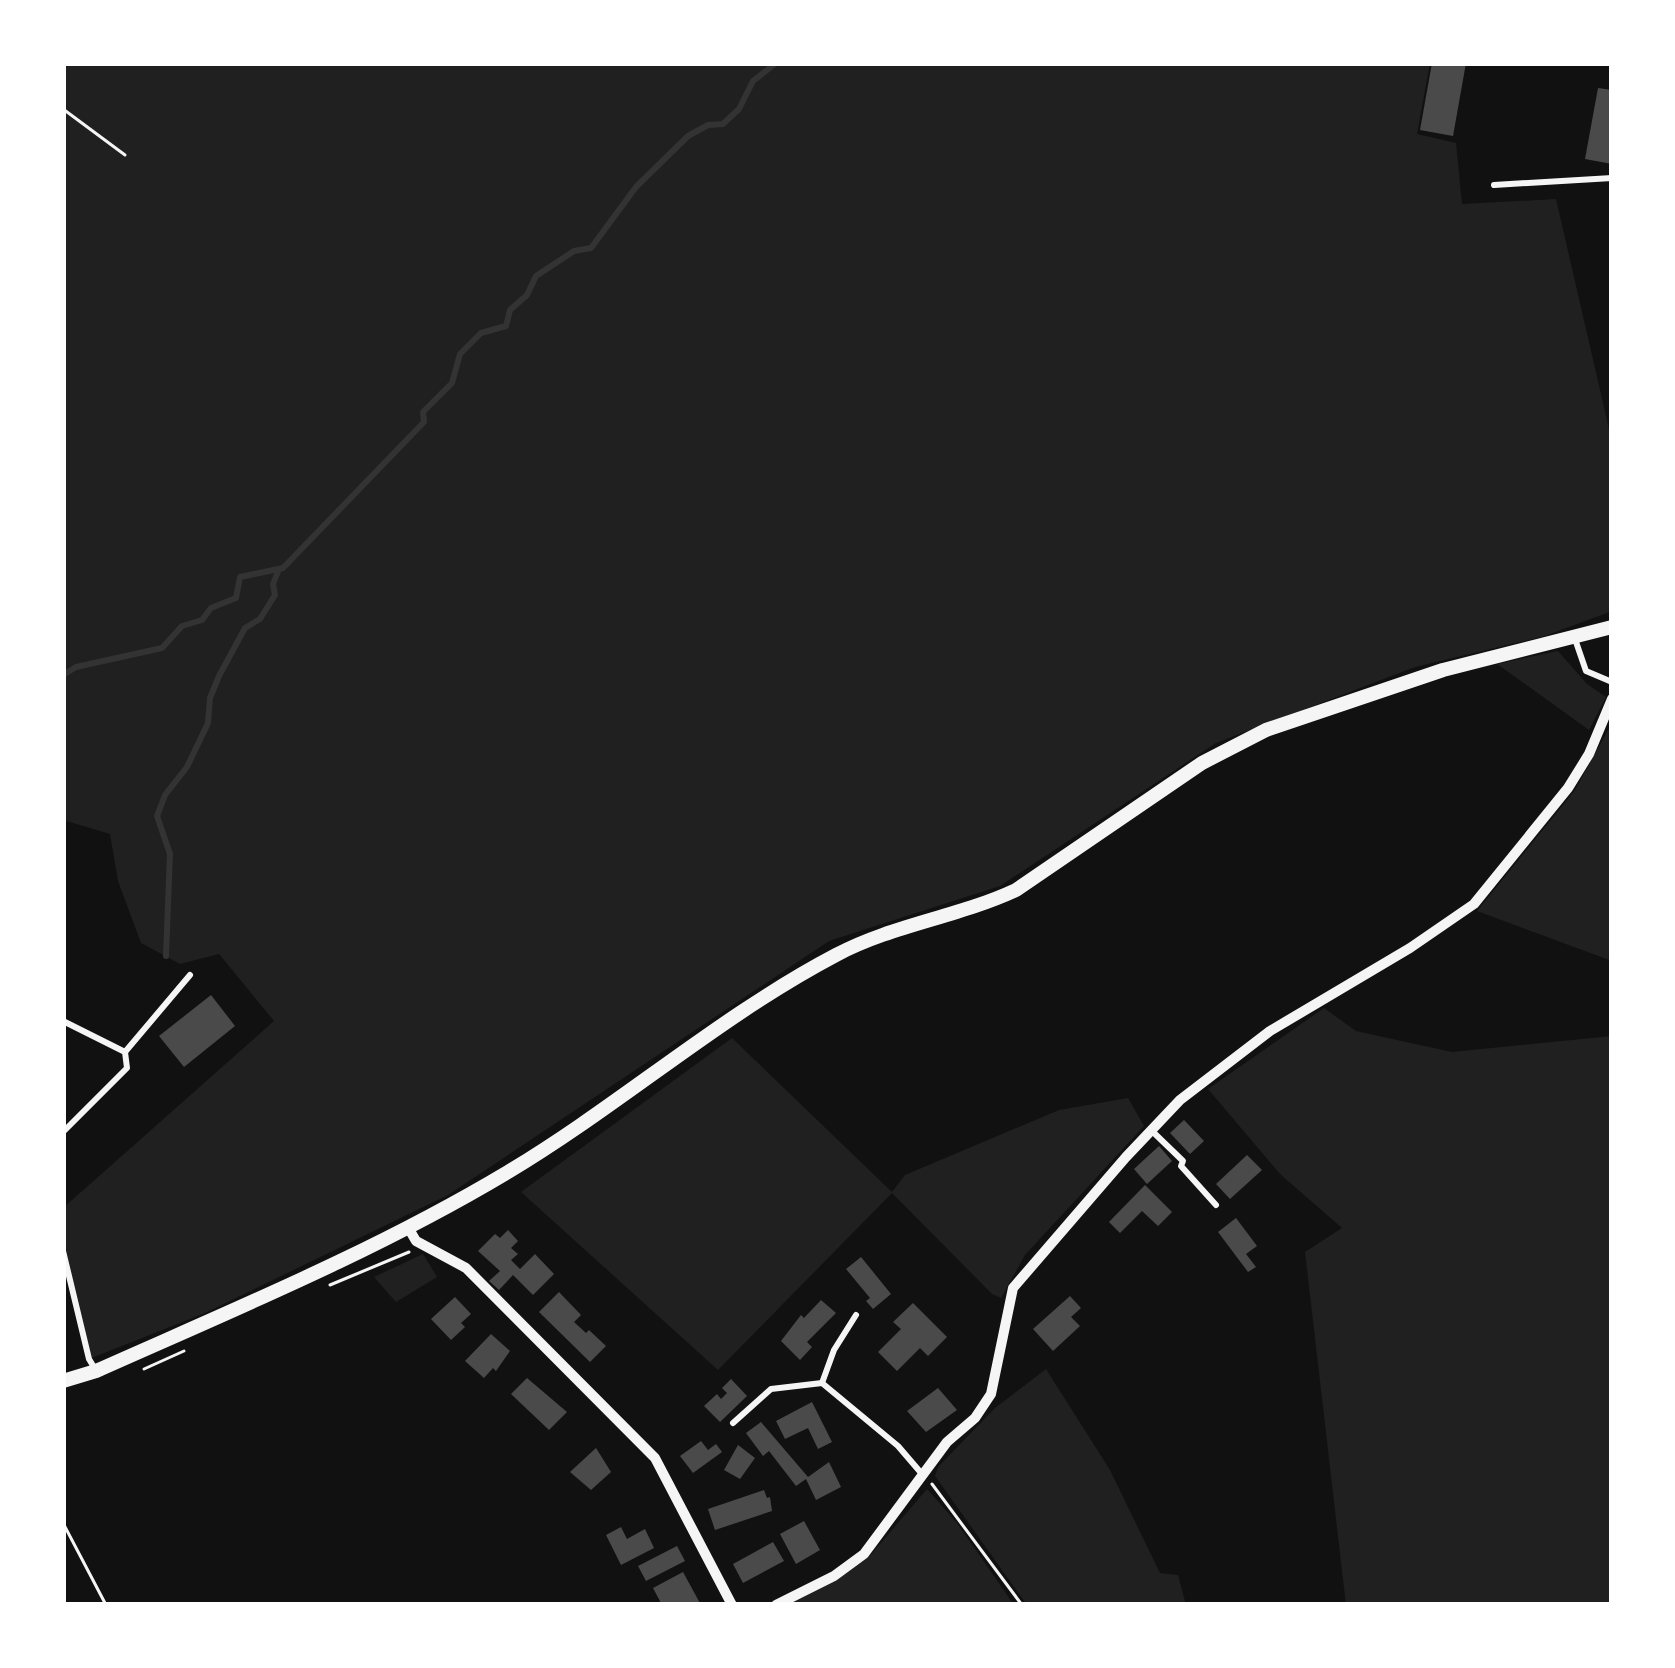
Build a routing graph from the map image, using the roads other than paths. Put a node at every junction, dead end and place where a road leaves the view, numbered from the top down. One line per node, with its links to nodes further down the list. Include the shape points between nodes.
1 (1612, 178): 2 (lane)
2 (1494, 185)
3 (1612, 627): 4 (street)
4 (1575, 639): 5 (lane, via 1586,671); 13 (street, via 1443,670 1236,744 1016,890 832,957 511,1171)
5 (1612, 682)
6 (1612, 700): 10 (street, via 1568,788 1474,904 1270,1031)
7 (190, 975): 9 (lane)
8 (63, 1022): 9 (lane)
9 (125, 1052): 11 (lane, via 127,1068)
10 (1152, 1131): 12 (lane); 20 (street, via 1013,1288 991,1394)
11 (63, 1132)
12 (1216, 1205)
13 (409, 1229): 16 (street); 21 (street, via 466,1268 656,1458)
14 (63, 1251): 16 (lane)
15 (856, 1315): 18 (lane)
16 (96, 1371): 17 (street)
17 (63, 1381)
18 (822, 1383): 19 (lane, via 771,1389); 20 (lane)
19 (733, 1423)
20 (922, 1474): 22 (street, via 864,1554)
21 (733, 1605)
22 (776, 1605)

